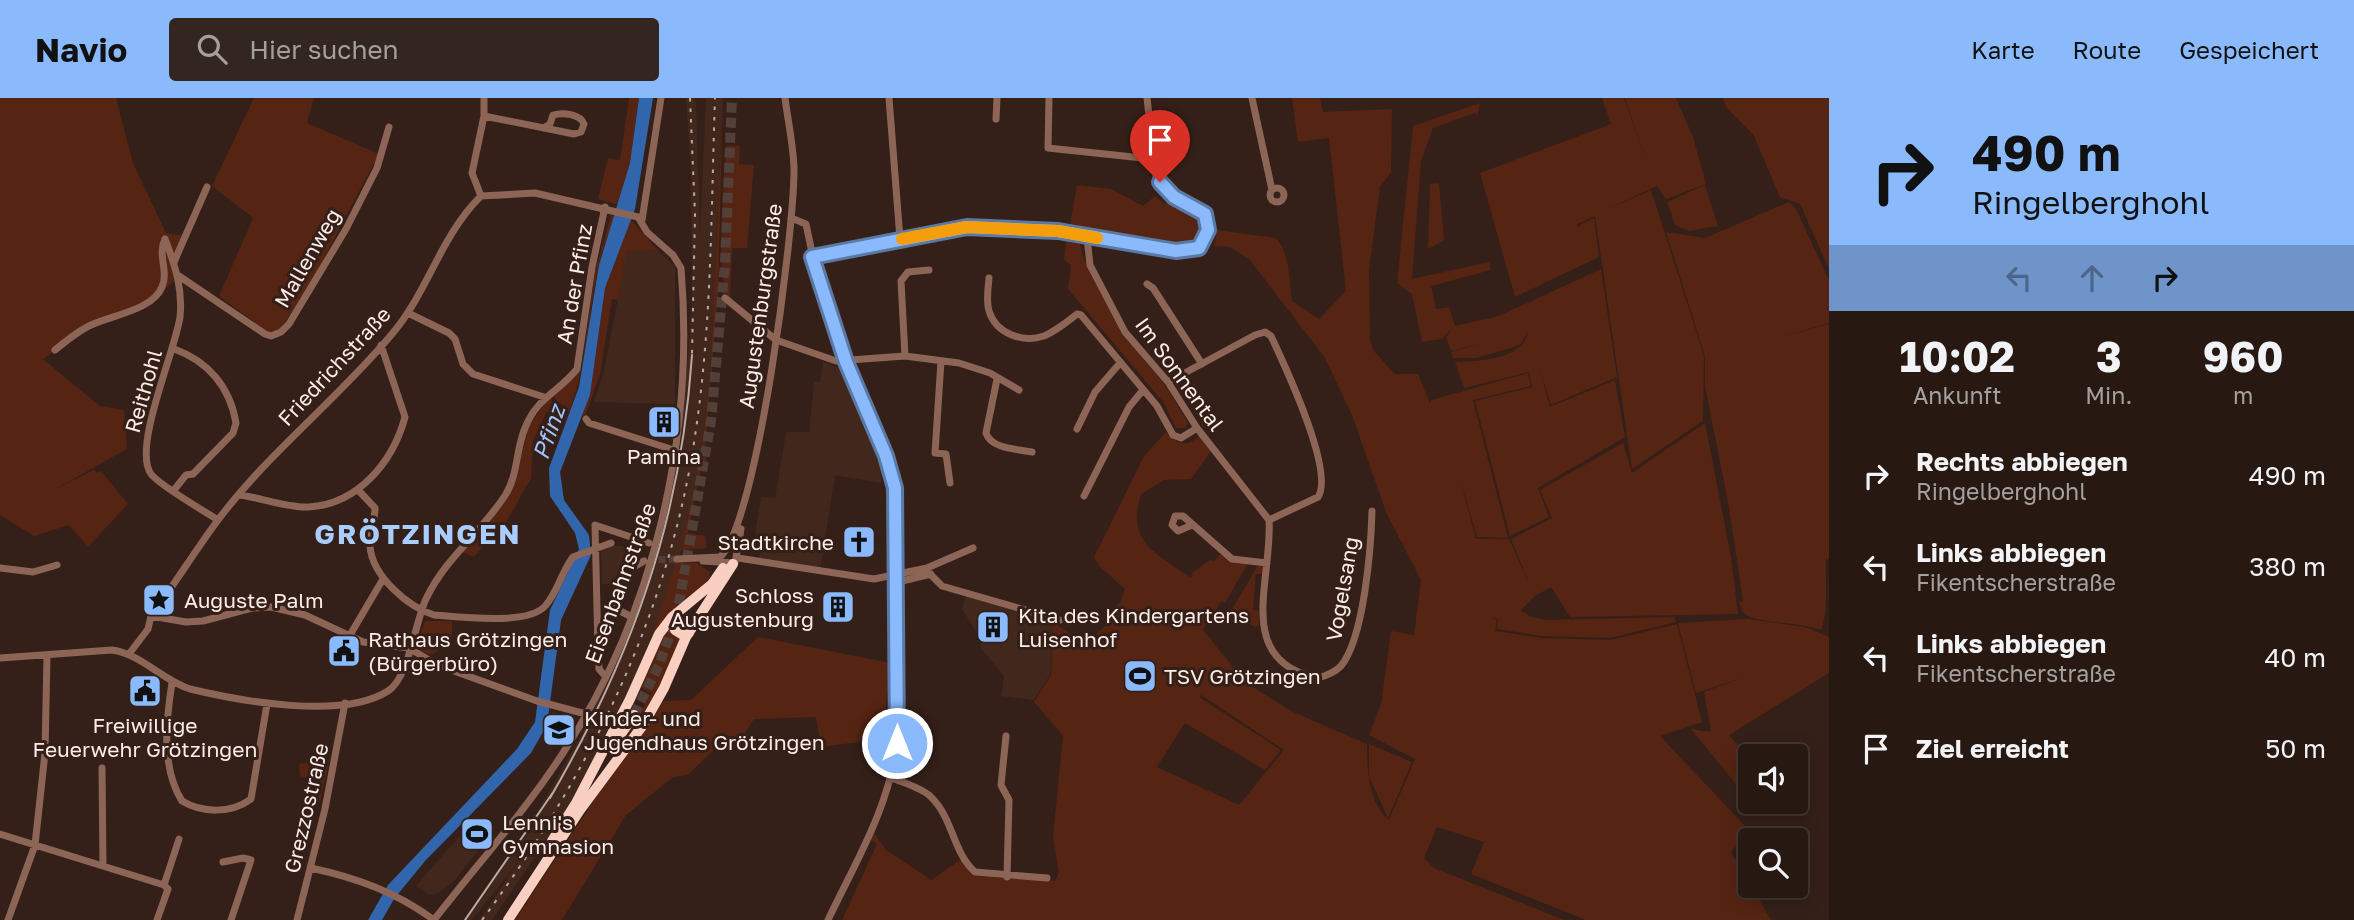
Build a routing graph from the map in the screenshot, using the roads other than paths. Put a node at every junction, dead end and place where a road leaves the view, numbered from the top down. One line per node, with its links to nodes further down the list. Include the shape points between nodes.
1 (484, 98): 9 (street)
2 (661, 98): 18 (street)
3 (785, 98): 19 (street, Augustenburgstraße, via 794,167)
4 (889, 98): 23 (street)
5 (997, 98): 10 (street)
6 (1049, 98): 13 (street, via 1048,148)
7 (1147, 98): 13 (street)
8 (1252, 98): 15 (street)
9 (484, 116): 12 (street); 16 (street, via 472,173)
10 (996, 119)
11 (389, 127): 27 (street, Mallenweg, via 361,201 308,295 281,332 265,334)
12 (544, 128): 12 (street, via 578,134 584,124 578,117 560,113)
13 (1152, 159): 21 (street, via 1166,190 1205,214 1206,239 1199,248 1189,251)
14 (207, 187): 20 (street)
15 (1272, 190)
16 (481, 196): 17 (street, via 535,193); 31 (street, Friedrichstraße, via 456,224)
17 (609, 208): 18 (street); 45 (street, An der Pfinz, via 592,267 577,369)
18 (638, 218): 49 (street, Eisenbahnstraße, via 681,268 682,400)
19 (791, 218): 24 (street, via 806,224); 32 (street, Augustenburgstraße)
20 (182, 237): 22 (street); 25 (street)
21 (1087, 237): 23 (street, via 1058,231 967,227); 42 (street, Im Sonnental, via 1090,265 1125,332)
22 (165, 239): 25 (street, Reithohl); 35 (street, via 160,249 161,291 147,302 90,326)
23 (900, 239): 24 (street)
24 (812, 257): 38 (street)
25 (174, 262): 27 (street, Reithohl)
26 (929, 270): 36 (street, via 908,272 901,281)
27 (179, 276): 34 (street, Reithohl, via 180,315)
28 (989, 278): 39 (street, via 989,313 1000,328 1018,337 1035,338 1081,315)
29 (1147, 284): 40 (street)
30 (725, 298): 32 (street)
31 (408, 313): 33 (street, Friedrichstraße); 45 (street, via 449,333 463,364 473,374)
32 (776, 340): 38 (street); 65 (street, Augustenburgstraße)
33 (381, 345): 53 (street, via 405,417 389,453); 54 (street, Friedrichstraße)
34 (174, 349): 52 (street, Reithohl, via 150,426 145,459 150,473); 52 (street, via 197,358 211,370 236,423 233,433)
35 (55, 350)
36 (905, 356): 37 (street); 38 (street)
37 (941, 361): 41 (street, via 977,367); 51 (street, via 935,453 946,454)
38 (846, 362): 74 (street, via 891,472 898,517)
39 (1120, 363): 44 (street); 48 (street, via 1095,392)
40 (1202, 364): 42 (street); 58 (street, via 1255,335 1268,333 1294,387 1317,454 1322,491)
41 (997, 379): 43 (street); 50 (street, via 988,439)
42 (1168, 382): 47 (street, Im Sonnental)
43 (1019, 390)
44 (1143, 390): 47 (street, via 1173,435 1181,438); 55 (street, via 1129,407)
45 (544, 397): 78 (street, An der Pfinz, via 524,428 505,495 440,572)
46 (586, 419): 49 (street, via 589,424)
47 (1197, 428): 58 (street, Im Sonnental)
48 (1077, 429)
49 (677, 450): 80 (street, Eisenbahnstraße, via 665,516)
50 (1032, 452)
51 (950, 484)
52 (174, 490): 57 (street, Reithohl)
53 (359, 491): 54 (street, via 308,507); 75 (street, via 375,508 369,544)
54 (240, 495): 57 (street, Friedrichstraße)
55 (1084, 496)
56 (1372, 511): 69 (street, Vogelsang, via 1357,625 1348,655 1328,676 1317,678 1290,669 1270,647 1262,619)
57 (218, 520): 79 (street, Friedrichstraße)
58 (1269, 520): 69 (street, Vogelsang)
59 (1192, 525): 69 (street, via 1232,559)
60 (610, 533): 61 (street); 62 (street, via 610,544); 62 (street, via 595,525)
61 (649, 543)
62 (594, 548): 78 (street, via 576,554 548,603 535,615 454,616); 90 (street, via 599,669)
63 (974, 548): 72 (street)
64 (696, 558): 65 (street); 66 (street); 68 (street)
65 (730, 558): 68 (street); 72 (street, via 874,579); 76 (highway); 83 (highway)
66 (677, 559)
67 (644, 561): 80 (street, via 627,572 615,593 618,610)
68 (706, 562): 76 (street, via 713,572)
69 (1267, 564)
70 (57, 565): 71 (street, via 33,572)
71 (0, 568)
72 (927, 568): 73 (street)
73 (932, 576): 74 (street); 82 (street, via 942,586)
74 (898, 577): 97 (street, via 897,743)
75 (383, 579): 78 (street); 85 (street)
76 (712, 584): 77 (highway)
77 (684, 607): 81 (highway); 83 (highway, via 697,608)
78 (422, 611): 86 (street, An der Pfinz)
79 (152, 616): 85 (street, via 203,621 271,607 305,615); 87 (street, Friedrichstraße, via 148,629)
80 (630, 616): 90 (street, Eisenbahnstraße)
81 (672, 617): 84 (highway, via 675,630); 98 (highway, via 652,647)
82 (1060, 620)
83 (696, 621): 84 (highway)
84 (688, 633): 98 (highway, via 655,705)
85 (350, 635): 86 (street, via 363,642)
86 (409, 648): 92 (street, An der Pfinz, via 391,690); 94 (street, via 432,662)
87 (128, 653): 88 (street, via 103,649); 91 (street)
88 (47, 656): 89 (street); 101 (street, via 45,753)
89 (0, 658)
90 (605, 676): 94 (street, Eisenbahnstraße)
91 (172, 683): 93 (street); 93 (street, via 167,713 173,782 182,801 204,809 226,810 244,804 253,794)
92 (345, 703): 93 (street); 104 (street, Grezzostraße)
93 (267, 704)
94 (586, 714): 112 (street, Eisenbahnstraße, via 562,754)
95 (1006, 736): 105 (street, via 1001,785 1009,800)
96 (102, 768): 103 (street)
97 (892, 778): 105 (street, via 930,795 975,872); 115 (street)
98 (577, 807): 98 (highway, via 634,715); 113 (highway); 114 (highway)
99 (0, 834): 101 (street)
100 (179, 839): 107 (street)
101 (35, 845): 103 (street); 108 (street)
102 (223, 862): 110 (street, via 251,860)
103 (103, 866): 107 (street)
104 (311, 868): 111 (street, Grezzostraße); 112 (street, via 384,889)
105 (1007, 877): 106 (street)
106 (1047, 878)
107 (166, 887): 109 (street)
108 (8, 920)
109 (157, 920)
110 (231, 920)
111 (297, 920)
112 (434, 920)
113 (502, 920)
114 (508, 920)
115 (828, 920)

